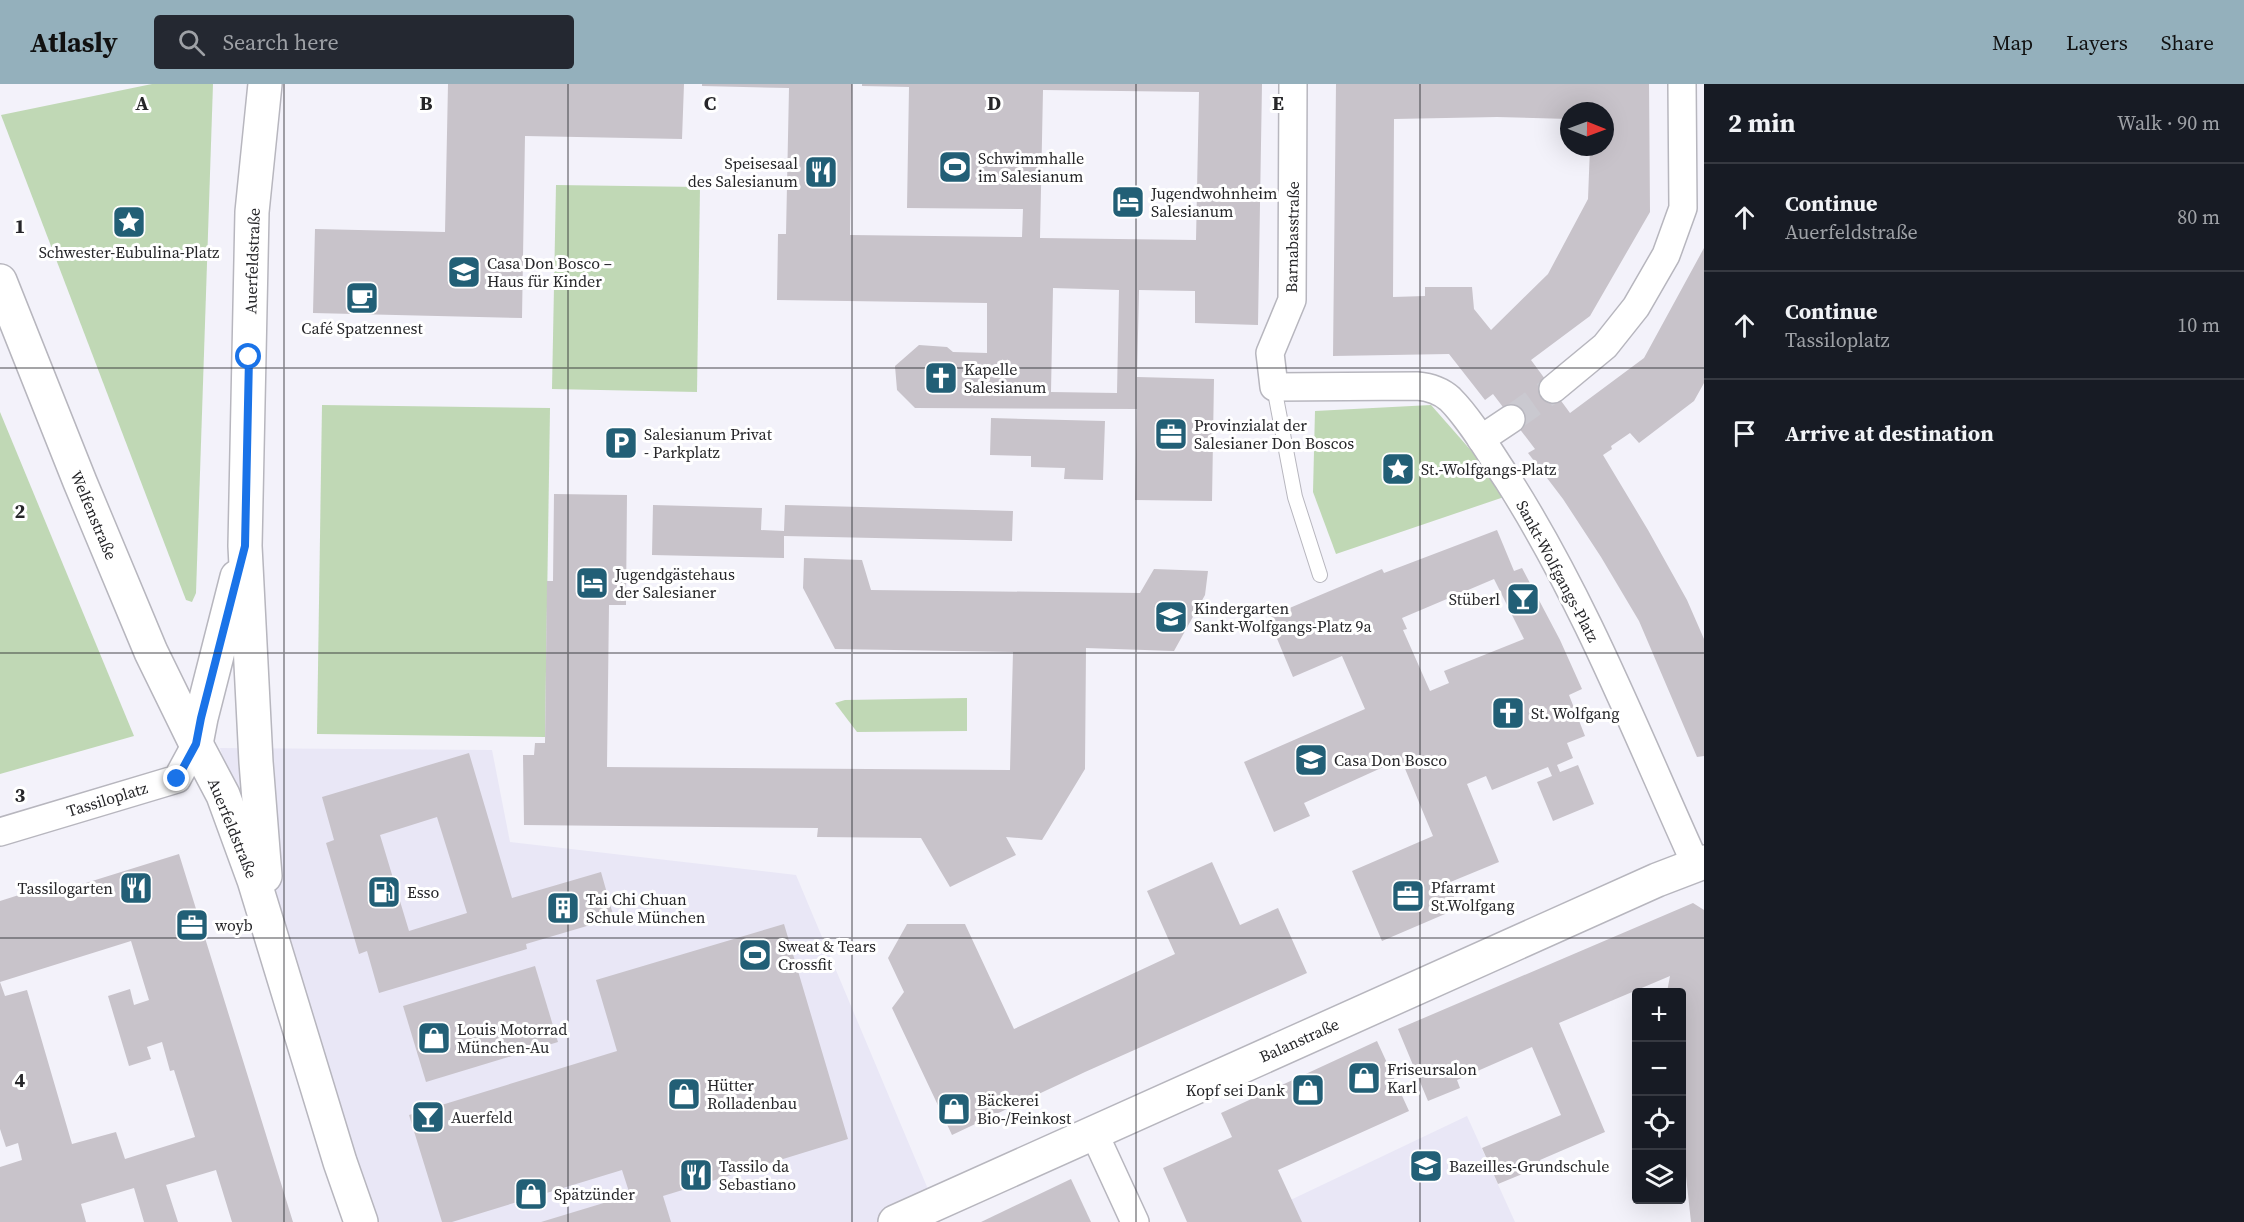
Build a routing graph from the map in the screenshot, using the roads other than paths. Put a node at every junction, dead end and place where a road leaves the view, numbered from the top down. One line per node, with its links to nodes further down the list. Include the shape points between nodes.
1 (264, 84): 9 (street, Auerfeldstraße, via 252,212)
2 (1293, 84): 5 (street, Barnabasstraße, via 1292,300 1270,353)
3 (1682, 84): 6 (street, via 1683,208 1666,255 1636,307 1605,346)
4 (0, 281): 11 (street, Welfenstraße, via 115,567)
5 (1274, 387): 8 (street, Sankt-Wolfgangs-Platz, via 1433,388 1449,398); 10 (lane, via 1295,497)
6 (1552, 389)
7 (1511, 419): 8 (street)
8 (1481, 439): 13 (street, Sankt-Wolfgangs-Platz, via 1528,513 1611,671)
9 (245, 546): 11 (street, Auerfeldstraße); 14 (street, Auerfeldstraße)
10 (1320, 575)
11 (196, 744): 12 (street, Tassiloplatz, via 177,779); 14 (street, Auerfeldstraße, via 223,795)
12 (0, 832)
13 (1700, 863): 15 (street, Balanstraße)
14 (270, 937): 16 (street, Auerfeldstraße)
15 (1094, 1133): 17 (street, Balanstraße); 18 (street)
16 (362, 1222)
17 (895, 1222)
18 (1135, 1222)

